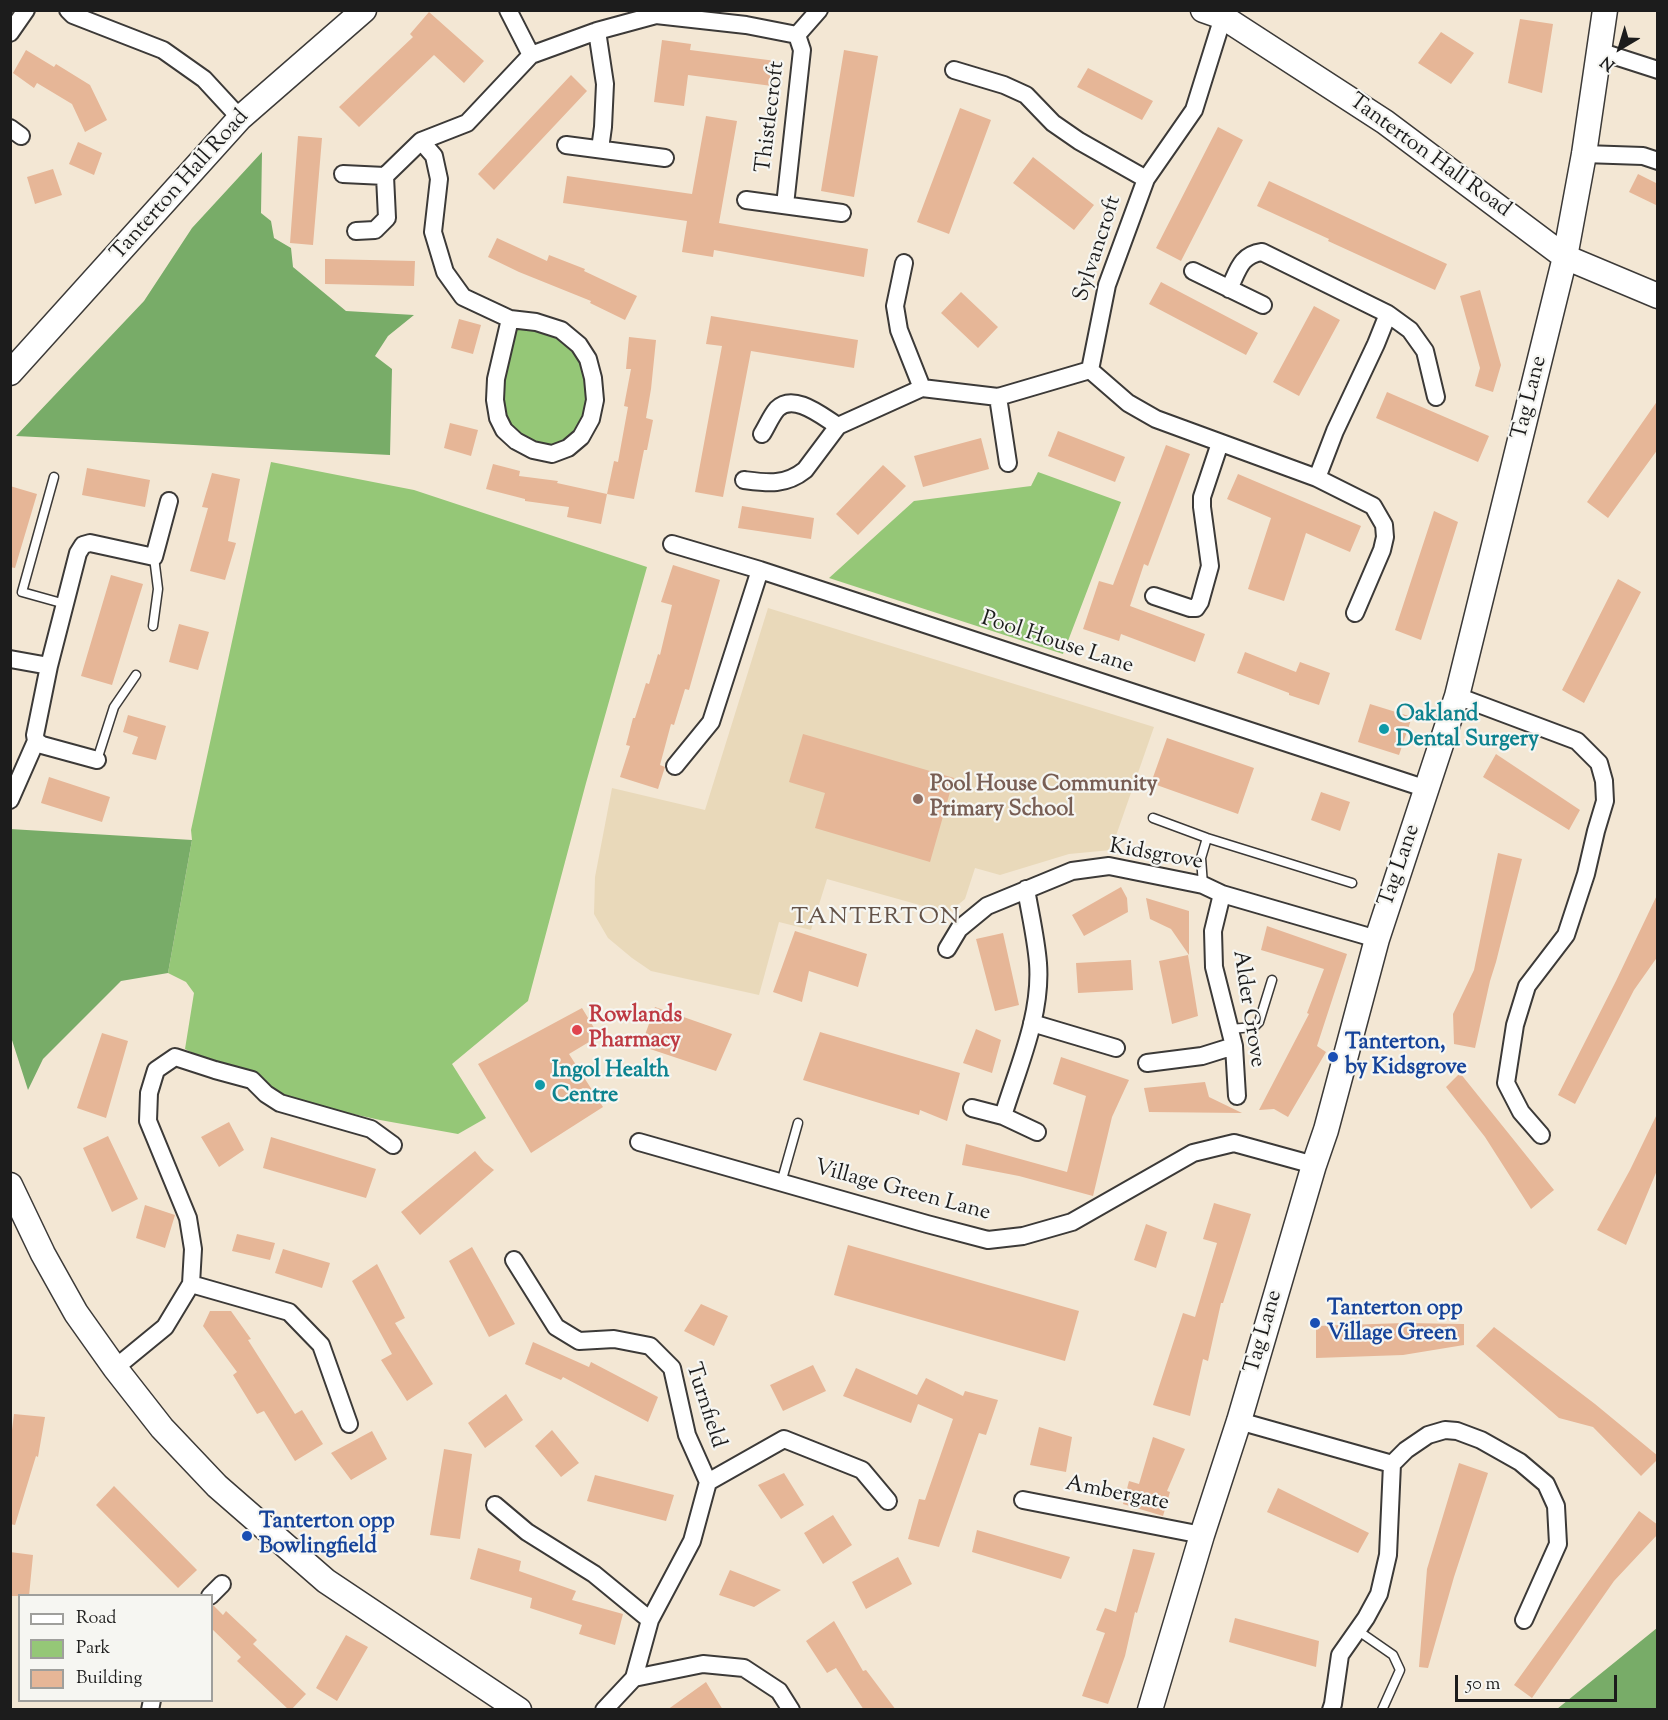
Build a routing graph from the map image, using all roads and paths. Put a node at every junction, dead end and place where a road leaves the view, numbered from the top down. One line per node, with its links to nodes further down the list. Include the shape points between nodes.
1 (26, 10): 9 (street)
2 (68, 10): 15 (street, via 163,50 204,78)
3 (364, 10): 15 (main road, Tanterton Hall Road)
4 (508, 10): 12 (street)
5 (819, 10): 10 (street, Thistlecroft)
6 (1605, 10): 11 (main road, Tag Lane)
7 (1213, 14): 24 (street, Sylvancroft, via 1194,110); 29 (main road, Tanterton Hall Road, via 1385,122)
8 (597, 31): 10 (street, Thistlecroft, via 656,15); 12 (street, Thistlecroft); 18 (street, via 604,84)
9 (10, 33)
10 (797, 35): 26 (street, Thistlecroft, via 802,50)
11 (1599, 51): 14 (street); 19 (main road, Tag Lane)
12 (531, 55): 16 (street, Thistlecroft, via 467,123)
13 (954, 70): 24 (street, Sylvancroft, via 1026,95 1053,123)
14 (1658, 70)
15 (240, 118): 38 (main road, Tanterton Hall Road)
16 (421, 141): 23 (street, Thistlecroft); 36 (street, via 434,156 439,179 433,232 445,272 463,297)
17 (566, 145): 18 (street)
18 (600, 149): 20 (street)
19 (1584, 154): 21 (street, via 1643,156); 29 (main road, Tag Lane)
20 (665, 158)
21 (1658, 161)
22 (343, 174): 23 (street)
23 (385, 176): 28 (street, via 387,218 375,230)
24 (1146, 179): 37 (street, Sylvancroft, via 1107,285)
25 (746, 200): 26 (street, Thistlecroft)
26 (785, 205): 27 (street, Thistlecroft)
27 (842, 213)
28 (356, 231)
29 (1565, 257): 33 (main road, Tanterton Hall Road); 60 (main road, Tag Lane)
30 (904, 263): 39 (street, via 895,306 899,330)
31 (1193, 271): 32 (street)
32 (1229, 289): 34 (street); 35 (street, via 1245,257 1262,252)
33 (1658, 296)
34 (1263, 305)
35 (1388, 314): 41 (street, via 1410,330 1425,351); 47 (street)
36 (510, 319): 36 (street, via 561,330 588,359 596,400 581,437 568,448 552,453 533,450 516,441 498,418 496,379)
37 (1090, 370): 40 (street); 44 (street, via 1128,403 1156,419)
38 (10, 374)
39 (922, 388): 40 (street); 42 (street)
40 (998, 397): 45 (street)
41 (1436, 397)
42 (838, 426): 43 (street, via 798,402 787,403 778,408); 48 (street, via 798,476 770,484)
43 (762, 434)
44 (1220, 443): 47 (street); 53 (street, via 1202,496 1210,566 1200,602 1196,608 1190,608)
45 (1008, 463)
46 (54, 477): 54 (lane, via 22,592)
47 (1317, 478): 55 (street, via 1373,506 1384,525 1382,550)
48 (744, 480)
49 (169, 501): 51 (street)
50 (672, 544): 52 (street, Pool House Lane)
51 (154, 557): 54 (street, via 90,543 83,545); 56 (lane, via 158,589)
52 (760, 570): 63 (street, via 711,722); 64 (street, Pool House Lane)
53 (1154, 596)
54 (66, 604): 58 (street)
55 (1355, 613)
56 (153, 626)
57 (10, 659): 58 (street)
58 (49, 666): 61 (street)
59 (136, 675): 62 (lane, via 114,707)
60 (1457, 696): 64 (main road, Tag Lane); 85 (street, via 1577,741 1599,763 1604,781 1605,801 1566,935 1527,986 1515,1024 1506,1083 1521,1112)
61 (36, 741): 62 (street); 65 (street)
62 (97, 760)
63 (675, 765)
64 (1427, 789): 72 (main road, Tag Lane)
65 (10, 800)
66 (1153, 818): 67 (lane)
67 (1207, 838): 68 (lane); 69 (lane, via 1201,858)
68 (1352, 883)
69 (1203, 885): 70 (street, Kidsgrove, via 1109,866 1072,871); 71 (street, Kidsgrove)
70 (1026, 889): 73 (street, Kidsgrove, via 986,907 960,929); 75 (street, via 1038,964)
71 (1222, 894): 72 (street, Kidsgrove); 76 (street, Alder Grove, via 1213,931 1214,967)
72 (1377, 939): 88 (main road, Tag Lane)
73 (947, 949)
74 (1272, 980): 76 (lane, via 1259,1022 1254,1027)
75 (1032, 1023): 78 (street); 82 (street)
76 (1230, 1029): 77 (street, Alder Grove)
77 (1234, 1046): 79 (street, via 1202,1056); 80 (street, Alder Grove)
78 (1116, 1047)
79 (1147, 1063)
80 (1237, 1096)
81 (972, 1108): 82 (street)
82 (1003, 1116): 84 (street)
83 (798, 1123): 89 (lane)
84 (1037, 1132)
85 (1541, 1135)
86 (639, 1142): 89 (street, Village Green Lane)
87 (393, 1145): 92 (street, via 371,1129 280,1103 252,1080 175,1057 156,1070 149,1092 148,1121 188,1218 193,1249)
88 (1314, 1165): 89 (street, Village Green Lane, via 1234,1143 1193,1153 1072,1222 1023,1236 988,1240); 94 (main road, Tag Lane)
89 (781, 1183)
90 (10, 1185): 93 (main road, via 76,1313)
91 (514, 1260): 97 (street, Turnfield, via 556,1327 579,1341 614,1339 650,1346 672,1368 687,1435)
92 (190, 1284): 93 (street, via 165,1326); 95 (street, via 290,1312 321,1345)
93 (115, 1368): 106 (main road, via 162,1428 217,1486 291,1552 336,1587)
94 (1239, 1421): 96 (street); 101 (main road, Tag Lane)
95 (350, 1424)
96 (1392, 1464): 103 (street, via 1428,1435 1457,1431 1520,1462 1546,1484 1556,1506 1558,1544); 104 (street, via 1388,1555 1379,1594)
97 (708, 1482): 99 (street, Turnfield, via 784,1439 862,1470); 102 (street, Turnfield, via 692,1541)
98 (1023, 1500): 101 (street, Ambergate)
99 (888, 1502)
100 (495, 1504): 102 (street, via 527,1532 594,1574)
101 (1202, 1536): 109 (main road, Tag Lane)
102 (650, 1620): 105 (street, Turnfield)
103 (1524, 1620)
104 (1357, 1630): 110 (street, via 1340,1655); 111 (lane, via 1393,1655 1400,1670)
105 (634, 1678): 107 (street, Turnfield); 108 (street, via 703,1664 744,1668 779,1691)
106 (519, 1710)
107 (604, 1710)
108 (791, 1710)
109 (1150, 1710)
110 (1330, 1710)
111 (1382, 1710)

